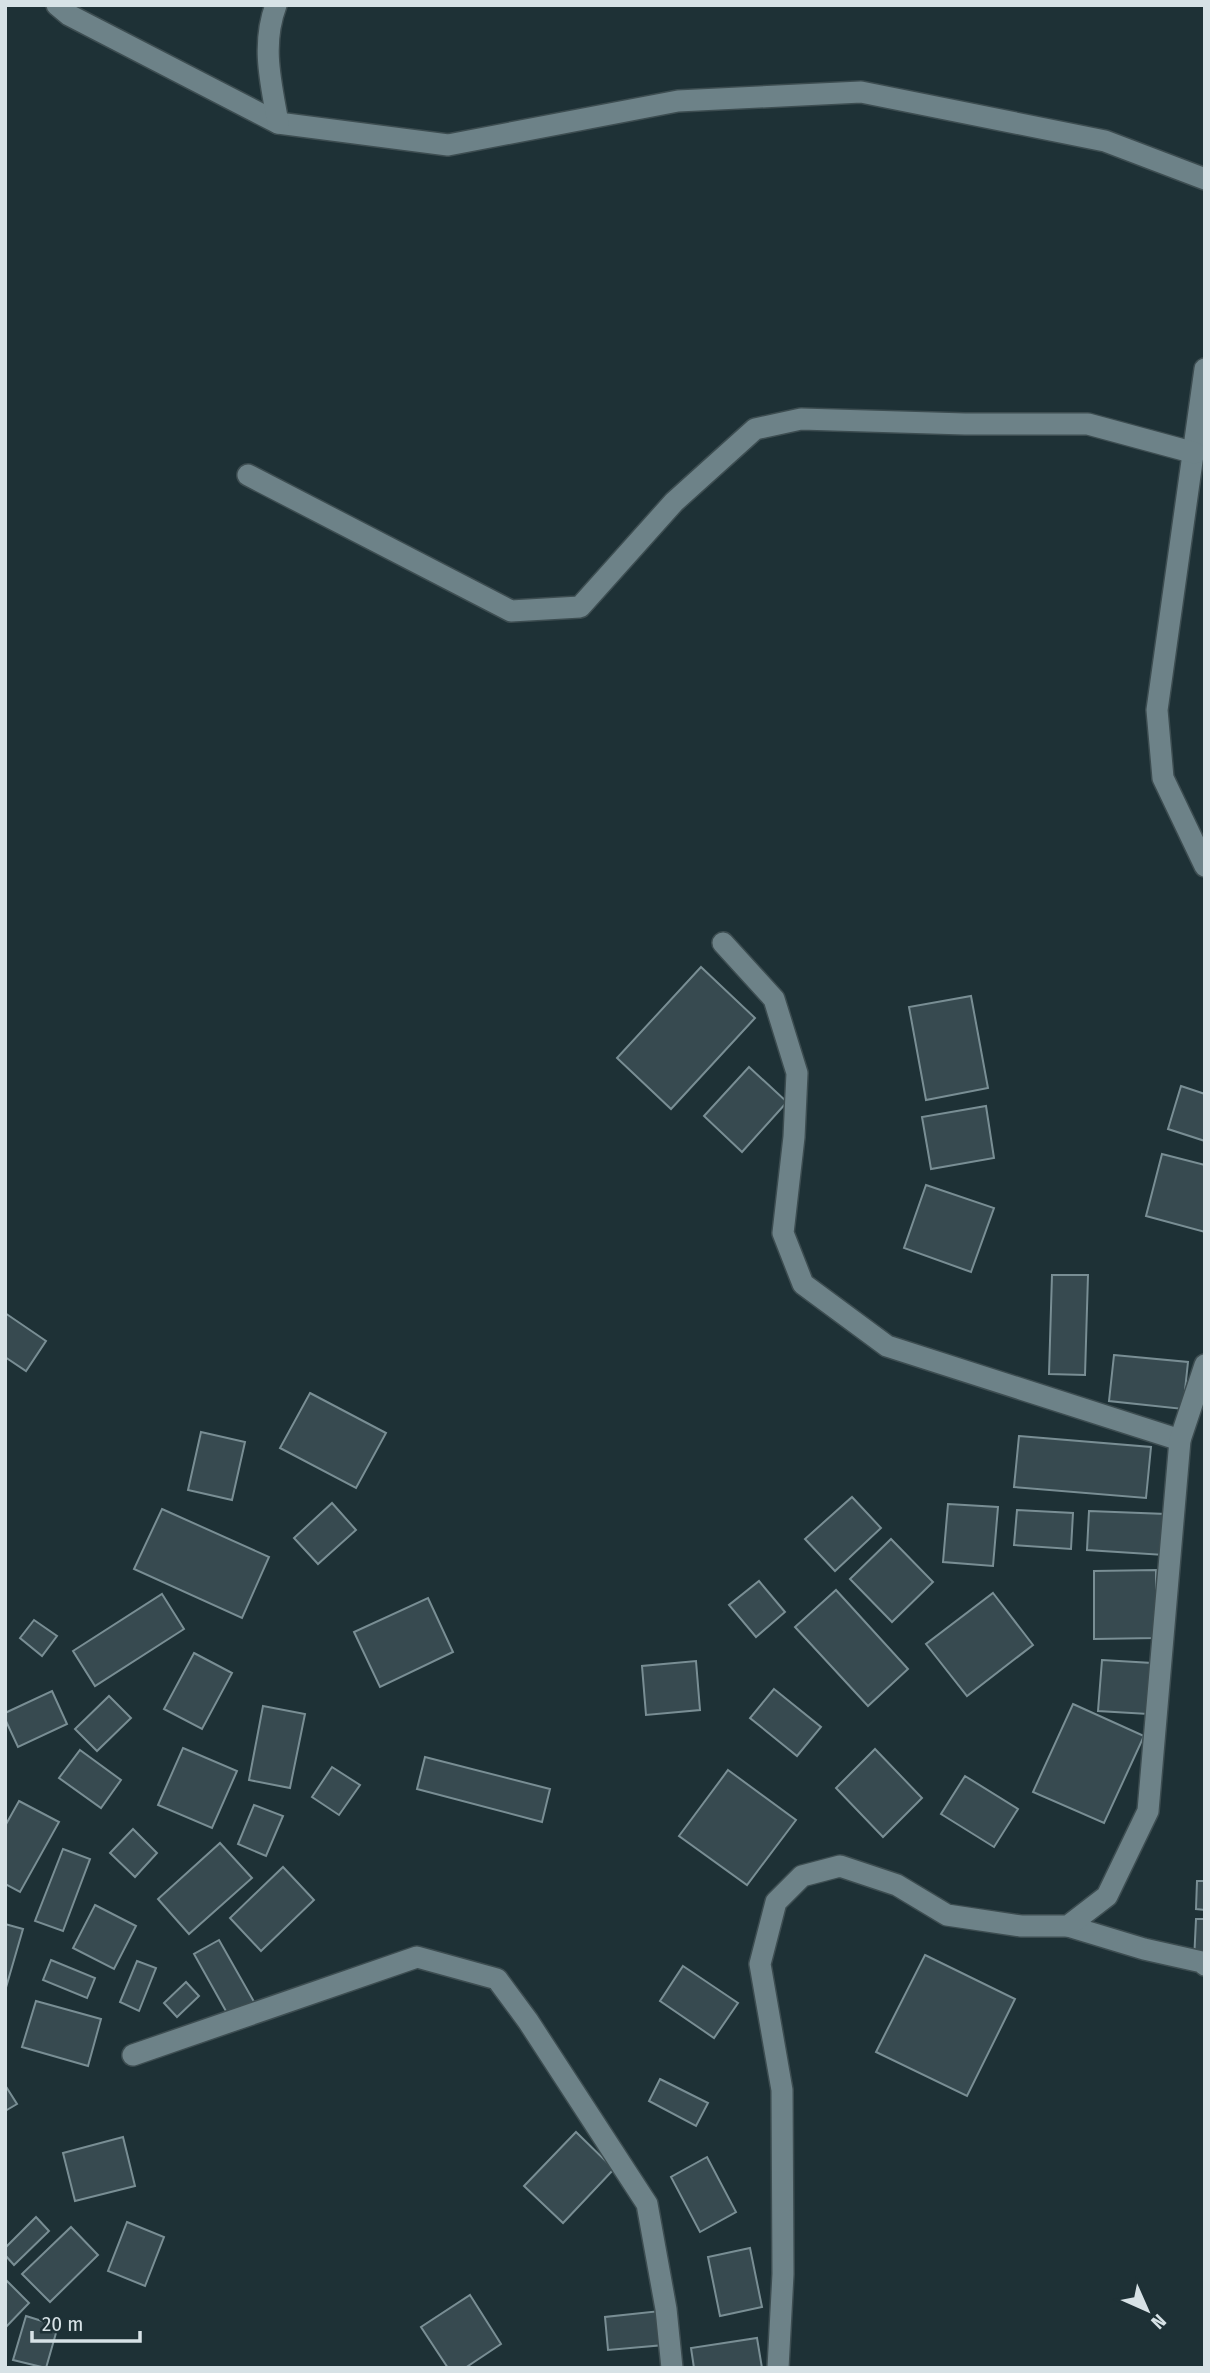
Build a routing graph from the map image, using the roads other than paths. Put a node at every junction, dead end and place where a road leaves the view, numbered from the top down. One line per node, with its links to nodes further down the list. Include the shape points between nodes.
1 (57, 5): 3 (street)
2 (276, 5): 3 (street, via 269,23 267,60)
3 (278, 123): 4 (street, via 448,145 678,101 861,92 1105,141)
4 (1205, 179)
5 (1205, 369): 6 (street)
6 (1195, 453): 7 (street, via 1088,424 802,419 755,429 674,502 580,607 511,611); 8 (street, via 1157,710 1163,778)
7 (248, 475)
8 (1205, 866)
9 (723, 943): 11 (street, via 774,999 797,1073 783,1233 803,1284 887,1346)
10 (1205, 1365): 11 (street)
11 (1180, 1440): 12 (street, via 1148,1811 1107,1896)
12 (1068, 1926): 13 (street); 16 (street, via 1021,1926 947,1916 897,1885 841,1866 802,1875 776,1902 760,1964 782,2090 783,2274)
13 (1205, 1965)
14 (133, 2055): 15 (street, via 418,1957 497,1979 646,2204)
15 (672, 2368)
16 (778, 2368)

